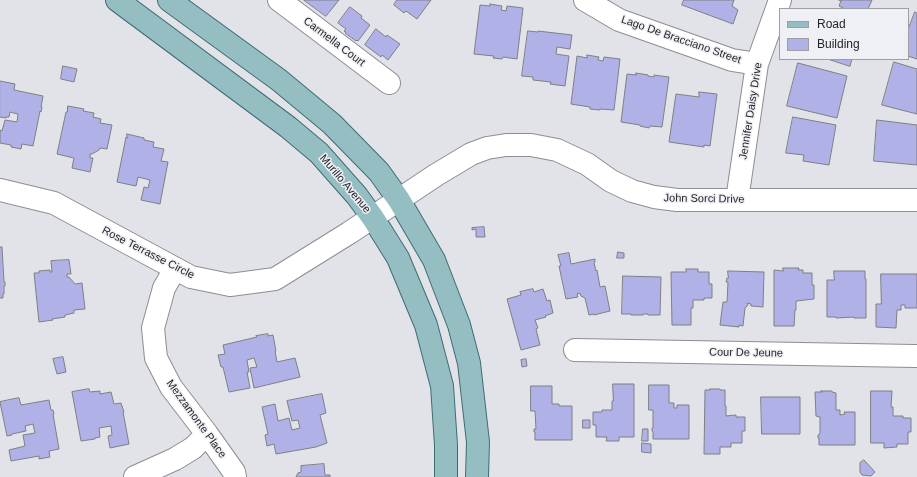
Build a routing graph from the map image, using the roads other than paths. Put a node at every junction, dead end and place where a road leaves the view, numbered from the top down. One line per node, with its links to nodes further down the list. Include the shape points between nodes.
1 (117, 0): 12 (main road, Murillo Avenue, via 288,127 319,153)
2 (169, 0): 9 (main road, via 279,80 332,124 379,172)
3 (279, 0): 7 (street, Carmella Court)
4 (585, 0): 6 (street, Lago De Bracciano Street, via 619,20 732,60)
5 (780, 0): 6 (street, Jennifer Daisy Drive)
6 (757, 64): 10 (street, Jennifer Daisy Drive)
7 (389, 83)
8 (0, 190): 13 (street, Rose Terrasse Circle, via 54,203)
9 (399, 200): 10 (street, John Sorci Drive, via 471,154 506,145 531,145 557,150 587,164 611,181 654,198); 12 (street, Rose Terrasse Circle); 20 (main road, via 434,260 459,325 469,363 478,442)
10 (737, 200): 11 (street, John Sorci Drive)
11 (917, 200)
12 (373, 218): 13 (street, Rose Terrasse Circle, via 275,279 230,285 192,277); 19 (main road, Murillo Avenue, via 398,258 426,325 442,386)
13 (175, 269): 16 (street, Mezzamonte Place, via 164,288 153,328 156,358 171,387)
14 (575, 350): 15 (street, Cour De Jeune)
15 (917, 356)
16 (207, 434): 17 (street, via 193,448); 18 (street, Mezzamonte Place)
17 (135, 477)
18 (235, 477)
19 (446, 477)
20 (477, 477)

